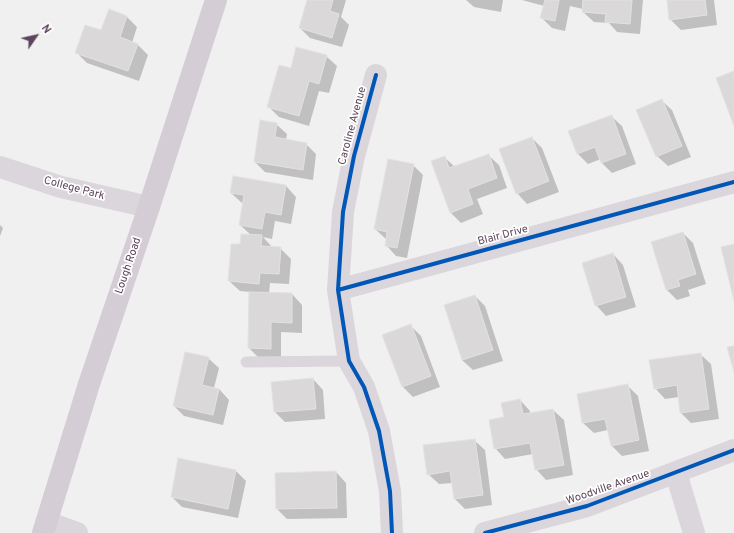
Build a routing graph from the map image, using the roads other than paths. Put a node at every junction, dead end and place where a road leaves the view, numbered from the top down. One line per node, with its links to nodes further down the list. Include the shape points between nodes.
1 (216, 0): 5 (main road, Lough Road)
2 (376, 75): 6 (street, Caroline Avenue, via 354,156 343,212)
3 (0, 167): 5 (street, College Park, via 61,187)
4 (734, 182): 6 (street, Blair Drive)
5 (149, 207): 11 (main road, Lough Road, via 89,384)
6 (338, 290): 7 (street, Caroline Avenue)
7 (349, 360): 8 (lane); 13 (street, Caroline Avenue, via 364,387 379,431 390,491)
8 (246, 362)
9 (734, 450): 10 (street, Woodville Avenue)
10 (676, 473): 14 (street, Woodville Avenue, via 588,506); 15 (street)
11 (45, 528): 12 (street)
12 (78, 533)
13 (392, 533)
14 (485, 533)
15 (694, 533)

